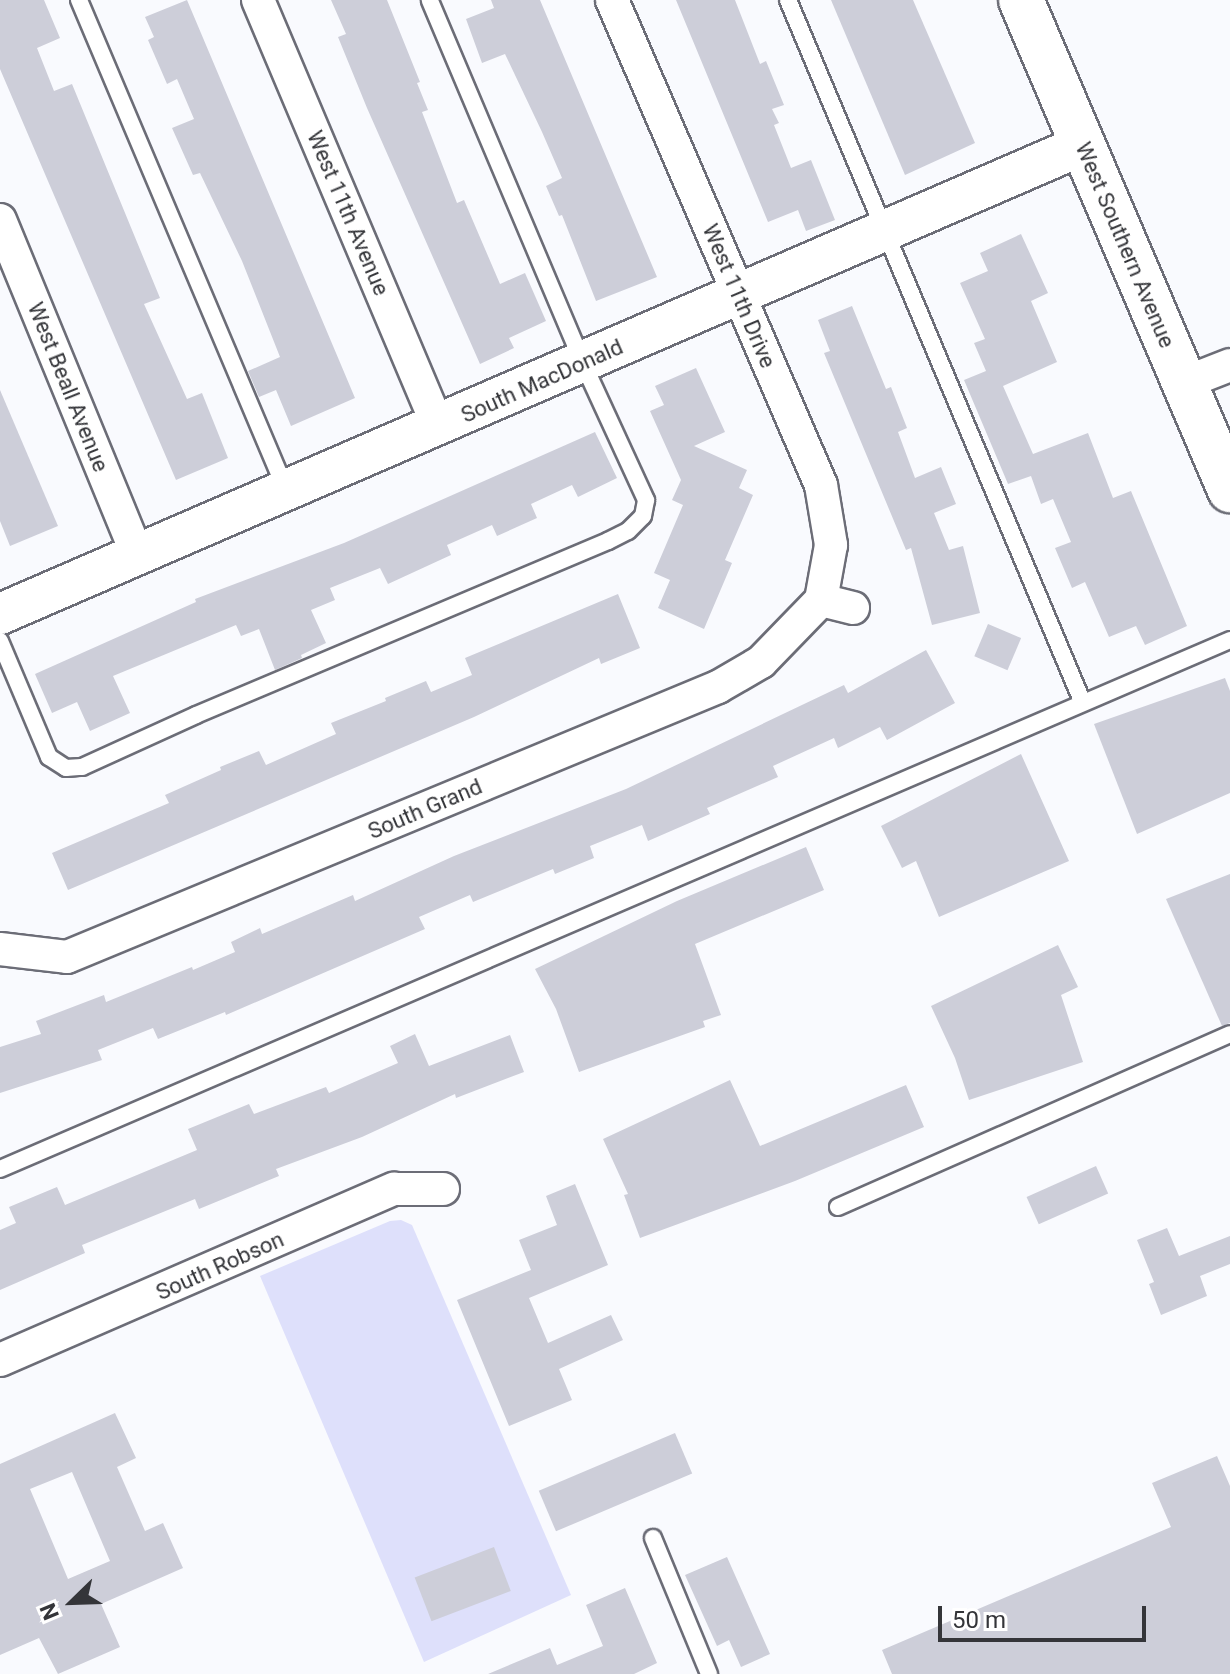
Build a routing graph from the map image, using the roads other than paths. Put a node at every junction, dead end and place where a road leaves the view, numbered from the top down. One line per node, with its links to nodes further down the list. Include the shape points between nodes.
1 (79, 0): 15 (lane)
2 (258, 0): 14 (street, West 11th Avenue)
3 (430, 0): 11 (lane)
4 (612, 0): 10 (street, West 11th Drive)
5 (788, 0): 9 (lane)
6 (1021, 0): 7 (main road, West Southern Avenue)
7 (1082, 145): 9 (street, South MacDonald); 13 (main road, West Southern Avenue)
8 (0, 220): 17 (street, West Beall Avenue)
9 (888, 232): 10 (street, South MacDonald); 23 (lane)
10 (738, 295): 11 (street, South MacDonald); 18 (street, West 11th Drive, via 821,485 831,545)
11 (583, 363): 14 (street, South MacDonald); 22 (lane, via 646,500 643,516 608,541 82,767 66,768 49,757)
12 (1230, 365): 13 (street)
13 (1184, 383): 16 (main road, West Southern Avenue)
14 (438, 426): 15 (street, South MacDonald)
15 (286, 490): 17 (street, South MacDonald)
16 (1230, 490)
17 (137, 554): 20 (street, South MacDonald)
18 (821, 600): 19 (street); 24 (street, South Grand, via 761,662 718,687 67,957)
19 (853, 608)
20 (0, 614)
21 (1230, 640): 23 (lane)
22 (0, 641)
23 (1083, 703): 26 (lane)
24 (0, 949)
25 (1230, 1034): 28 (lane)
26 (0, 1169)
27 (443, 1189): 29 (street, South Robson, via 394,1189)
28 (838, 1207)
29 (0, 1360)
30 (653, 1538): 31 (lane)
31 (709, 1674)

